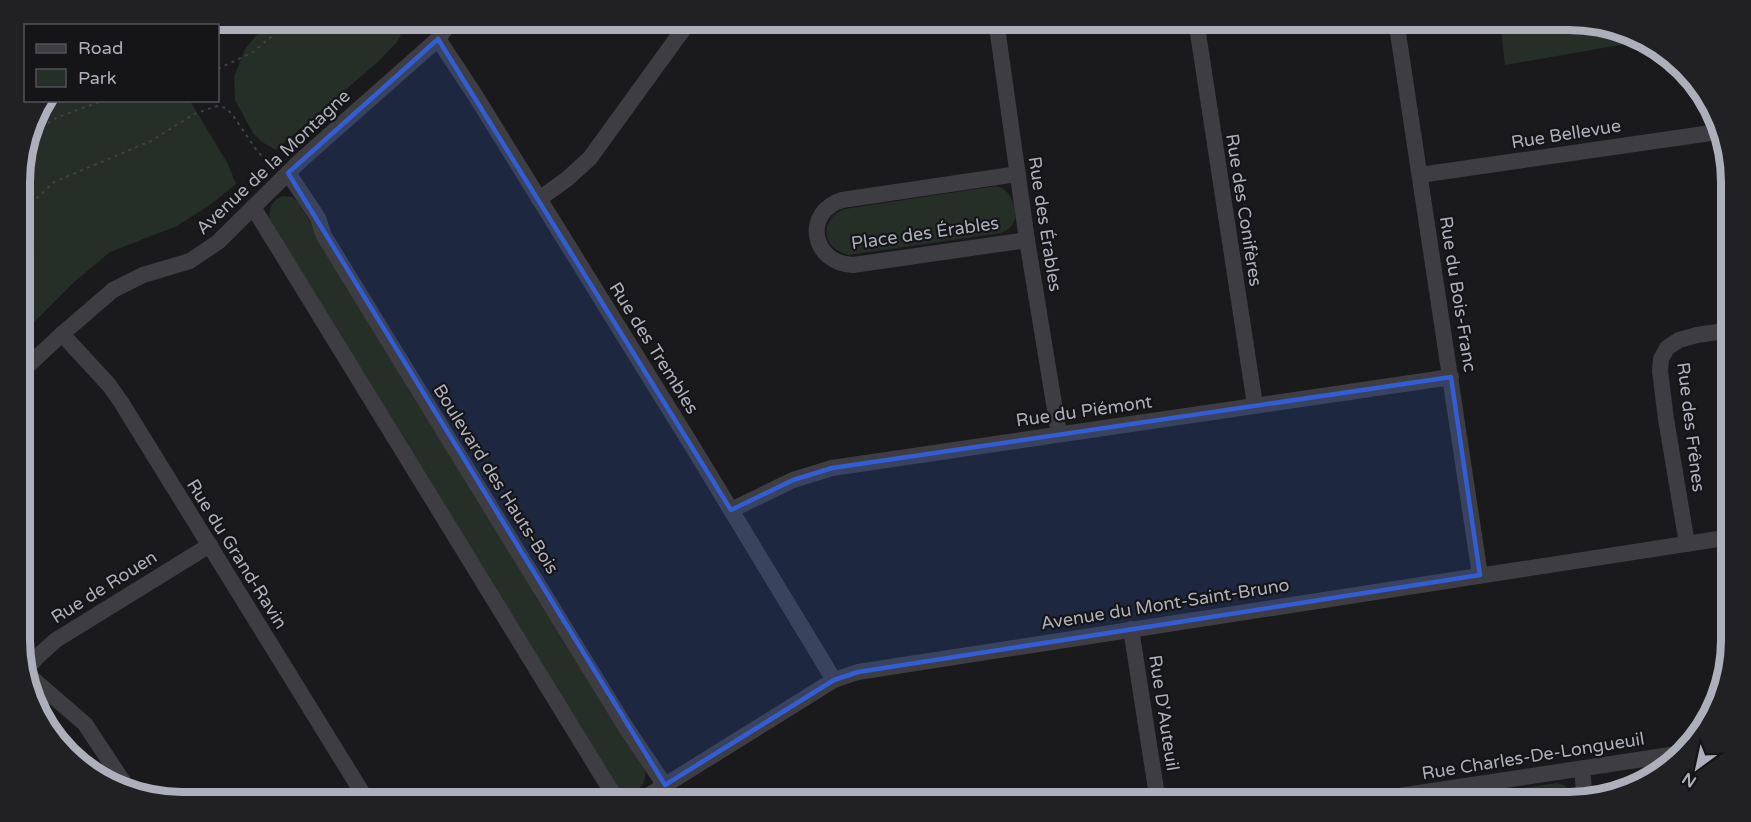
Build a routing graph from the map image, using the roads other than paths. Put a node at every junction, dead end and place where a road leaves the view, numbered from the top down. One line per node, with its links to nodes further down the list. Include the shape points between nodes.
1 (445, 30): 6 (street, Avenue de la Montagne)
2 (683, 30): 11 (street, via 598,148 567,179)
3 (997, 30): 9 (street, Rue des Érables)
4 (1199, 30): 18 (street, Rue des Conifères)
5 (1398, 30): 10 (street, Rue du Bois-Franc)
6 (438, 39): 8 (street, Avenue de la Montagne); 11 (street, Rue des Trembles)
7 (1712, 133): 10 (street, Rue Bellevue)
8 (288, 173): 12 (street, Avenue de la Montagne); 32 (street, Boulevard des Hauts-Bois, via 619,717)
9 (1018, 174): 13 (street, Rue des Érables); 13 (street, Place des Érables, via 831,203 822,212 818,233 827,256 847,264)
10 (1420, 175): 17 (street, Rue du Bois-Franc)
11 (539, 199): 20 (street, Rue des Trembles)
12 (253, 207): 15 (street, Avenue de la Montagne, via 200,255 126,282); 35 (street)
13 (1027, 240): 19 (street, Rue des Érables)
14 (1721, 331): 22 (street, Rue des Frênes, via 1679,340 1667,348 1661,360 1666,419)
15 (62, 334): 16 (street, Avenue de la Montagne); 23 (street, Rue du Grand-Ravin, via 121,402)
16 (30, 364)
17 (1451, 377): 18 (street, Rue du Piémont); 24 (street, Rue du Bois-Franc)
18 (1255, 405): 19 (street, Rue du Piémont)
19 (1059, 434): 20 (street, Rue du Piémont, via 813,473)
20 (731, 510): 27 (street, Rue des Trembles)
21 (1721, 539): 22 (street, Avenue du Mont-Saint-Bruno)
22 (1687, 544): 24 (street, Avenue du Mont-Saint-Bruno)
23 (210, 545): 26 (street, Rue de Rouen, via 56,640); 34 (street, Rue du Grand-Ravin)
24 (1480, 575): 25 (street, Avenue du Mont-Saint-Bruno)
25 (1131, 629): 27 (street, Avenue du Mont-Saint-Bruno, via 890,665); 38 (street, Rue D'Auteuil)
26 (32, 663)
27 (834, 680): 32 (street, Avenue du Mont-Saint-Bruno)
28 (36, 681): 31 (street, via 85,724)
29 (1667, 756): 30 (street, Rue Charles-De-Longueuil)
30 (1582, 769): 33 (street); 39 (street, Rue Charles-De-Longueuil)
31 (121, 779)
32 (665, 785): 36 (street, Avenue du Mont-Saint-Bruno); 37 (street, Boulevard des Hauts-Bois)
33 (1584, 791)
34 (362, 792)
35 (612, 792)
36 (654, 792)
37 (670, 792)
38 (1156, 792)
39 (1427, 792)

